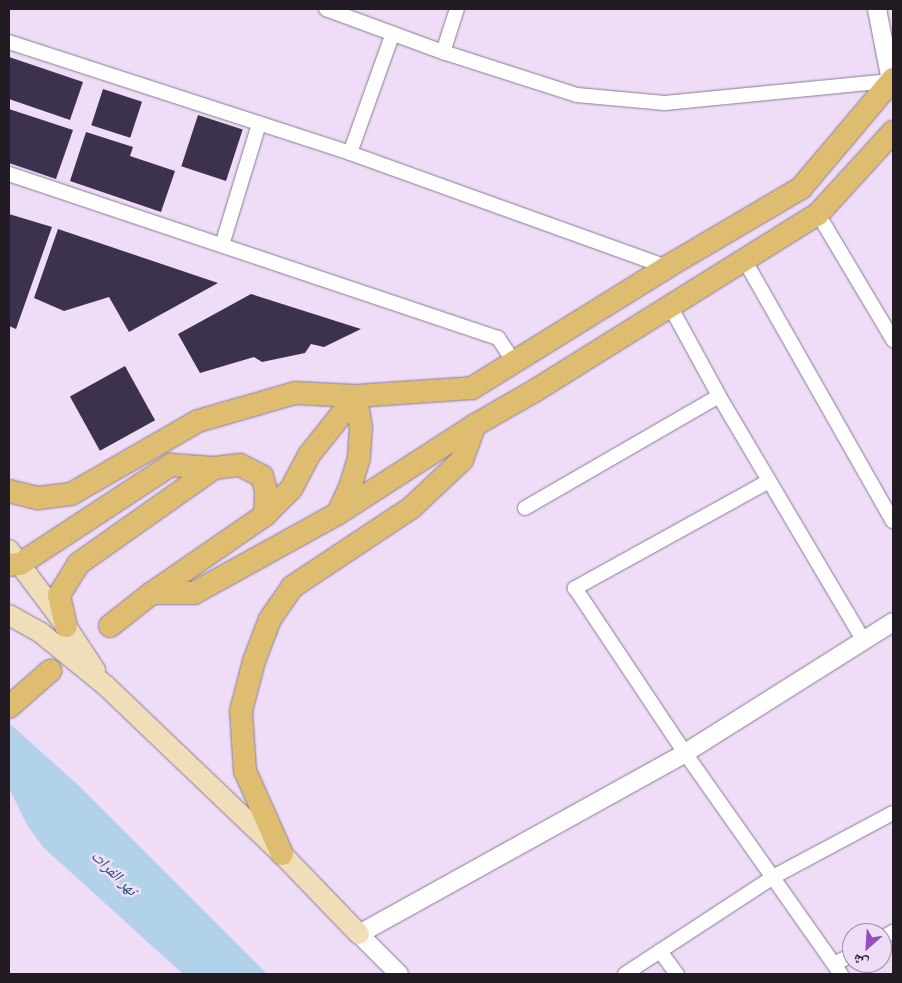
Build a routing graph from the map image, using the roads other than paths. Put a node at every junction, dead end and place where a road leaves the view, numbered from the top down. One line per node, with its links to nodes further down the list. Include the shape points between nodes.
1 (326, 9): 4 (street)
2 (457, 9): 6 (street)
3 (877, 9): 7 (street)
4 (393, 33): 6 (street); 10 (street)
5 (9, 42): 8 (street)
6 (443, 52): 7 (street, via 577,95 665,103)
7 (892, 80): 15 (main road, via 801,188)
8 (260, 124): 10 (street); 13 (street)
9 (893, 132): 12 (main road)
10 (350, 154): 15 (street)
11 (9, 174): 13 (street)
12 (818, 214): 14 (main road); 17 (street)
13 (222, 245): 18 (street, via 498,338)
14 (744, 260): 16 (main road); 28 (street)
15 (667, 267): 18 (main road)
16 (670, 306): 20 (street); 21 (main road)
17 (893, 340)
18 (514, 362): 19 (main road, via 472,388)
19 (356, 396): 24 (main road, via 295,393 198,421 71,494 38,498); 26 (main road, via 361,427 359,458); 27 (main road, via 309,455 291,489)
20 (719, 396): 23 (street); 25 (street)
21 (475, 424): 26 (main road); 41 (main road, via 462,460 411,508 292,587 270,619 254,660 241,711 245,771)
22 (214, 468): 27 (main road, via 240,465 262,476 266,491); 29 (main road, via 171,465); 33 (main road, via 78,564 59,595)
23 (769, 481): 35 (street); 39 (street, via 575,588)
24 (9, 491)
25 (525, 508)
26 (337, 514): 30 (main road, via 194,593)
27 (265, 515): 30 (main road)
28 (893, 521)
29 (12, 560): 33 (main road)
30 (152, 593): 34 (main road)
31 (9, 615): 37 (main road, via 41,633)
32 (893, 622): 35 (street)
33 (66, 626): 37 (main road)
34 (110, 626)
35 (864, 641): 39 (street)
36 (50, 671): 38 (main road)
37 (106, 686): 41 (main road)
38 (9, 707)
39 (685, 752): 42 (street); 43 (street)
40 (893, 813): 42 (street)
41 (282, 854): 43 (main road)
42 (773, 877): 44 (street); 45 (street)
43 (359, 934): 46 (street)
44 (660, 951): 47 (street); 48 (street)
45 (838, 969)
46 (399, 974)
47 (625, 974)
48 (677, 974)

